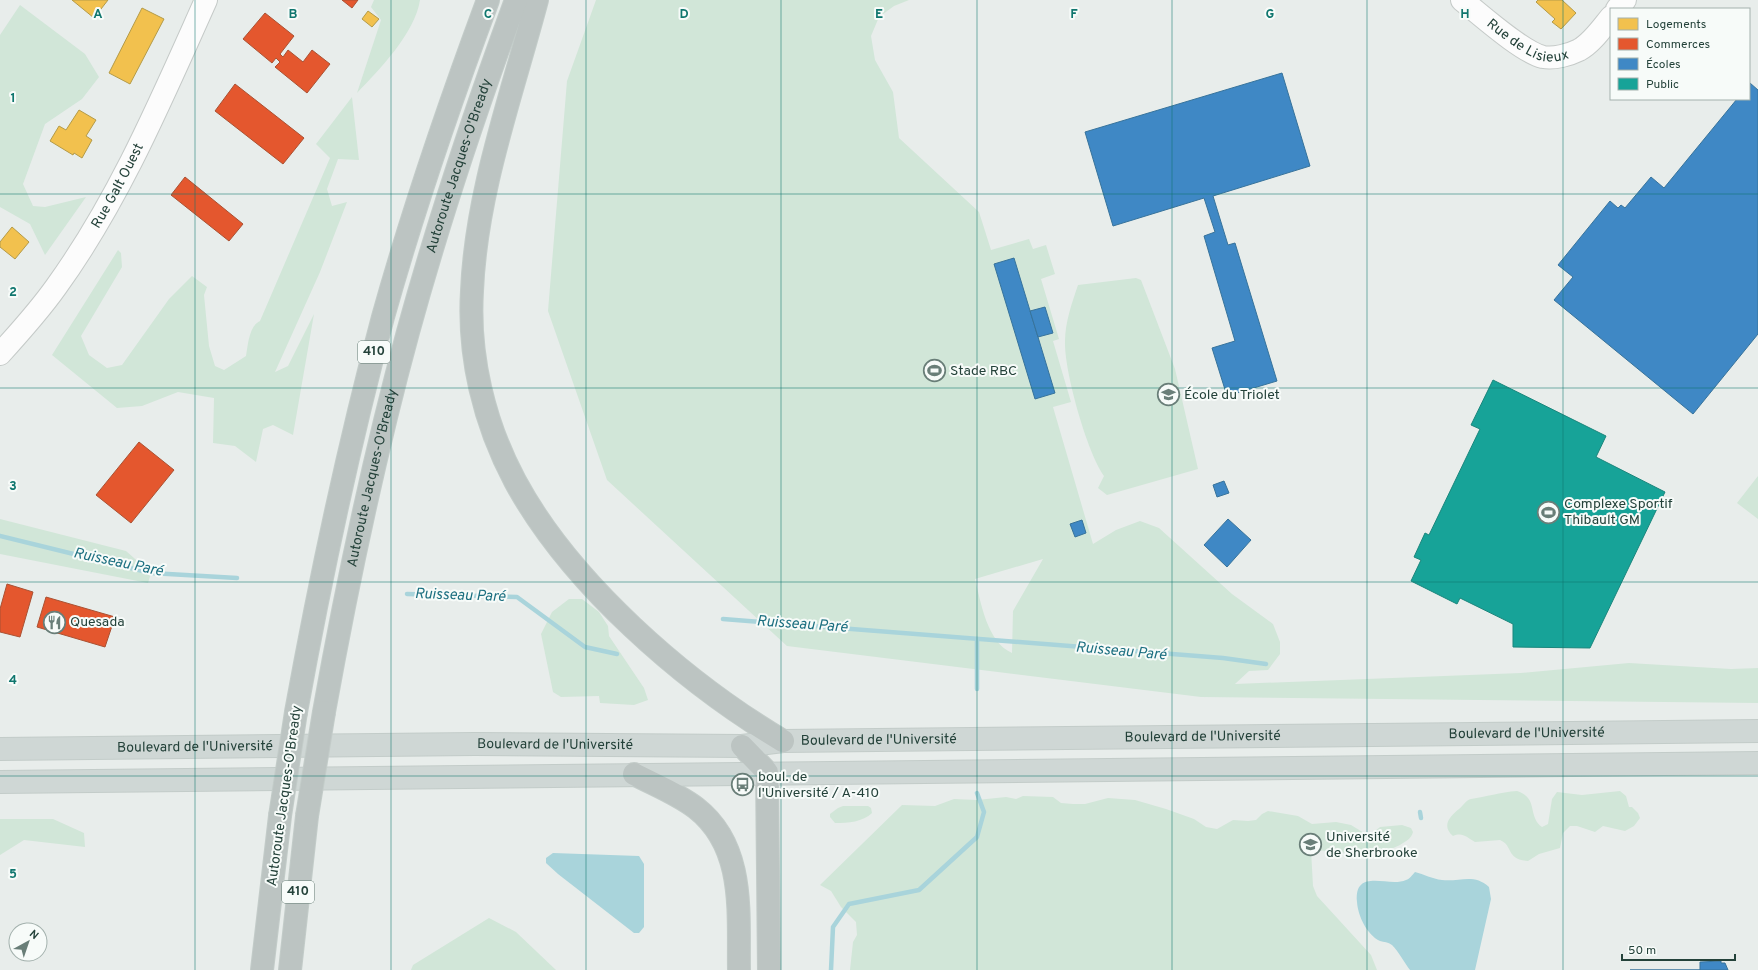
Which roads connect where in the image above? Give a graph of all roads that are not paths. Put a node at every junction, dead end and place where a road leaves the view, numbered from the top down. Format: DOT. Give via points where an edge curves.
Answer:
graph roads {
  1 [pos="488,0"];
  2 [pos="516,0"];
  3 [pos="537,0"];
  4 [pos="1462,0"];
  5 [pos="1624,0"];
  6 [pos="198,3"];
  7 [pos="1618,8"];
  8 [pos="1610,18"];
  9 [pos="0,354"];
  10 [pos="1758,731"];
  11 [pos="783,741"];
  12 [pos="742,746"];
  13 [pos="0,749"];
  14 [pos="1758,763"];
  15 [pos="767,772"];
  16 [pos="634,774"];
  17 [pos="0,782"];
  18 [pos="290,969"];
  19 [pos="262,970"];
  20 [pos="739,970"];
  21 [pos="769,970"];
  1 -- 19 [label="highway, Autoroute Jacques-O'Bready / 410, bridge" via="429,164 383,318 329,540 296,712 280,816"];
  2 -- 18 [label="highway, Autoroute Jacques-O'Bready / 410, bridge" via="464,148 408,331 372,474 324,712 307,816"];
  3 -- 11 [label="highway" via="495,153 474,259 472,337 487,412 502,454 523,495 553,538 587,579 640,634 688,675 744,717"];
  4 -- 8 [label="street, Rue de Lisieux" via="1520,45 1544,57 1557,57 1580,50"];
  5 -- 7 [label="street"];
  6 -- 9 [label="street, Rue Galt Ouest" via="164,94 103,212 57,285 30,321"];
  10 -- 11 [label="main road, Boulevard de l'Université"];
  11 -- 12 [label="main road, Boulevard de l'Université"];
  12 -- 13 [label="main road, Boulevard de l'Université" via="475,744"];
  12 -- 15 [label="highway"];
  14 -- 15 [label="main road, Boulevard de l'Université"];
  15 -- 16 [label="main road, Boulevard de l'Université"];
  15 -- 21 [label="highway"];
  16 -- 17 [label="main road, Boulevard de l'Université"];
  16 -- 20 [label="highway" via="696,808 710,821 722,838 737,882"];
}
